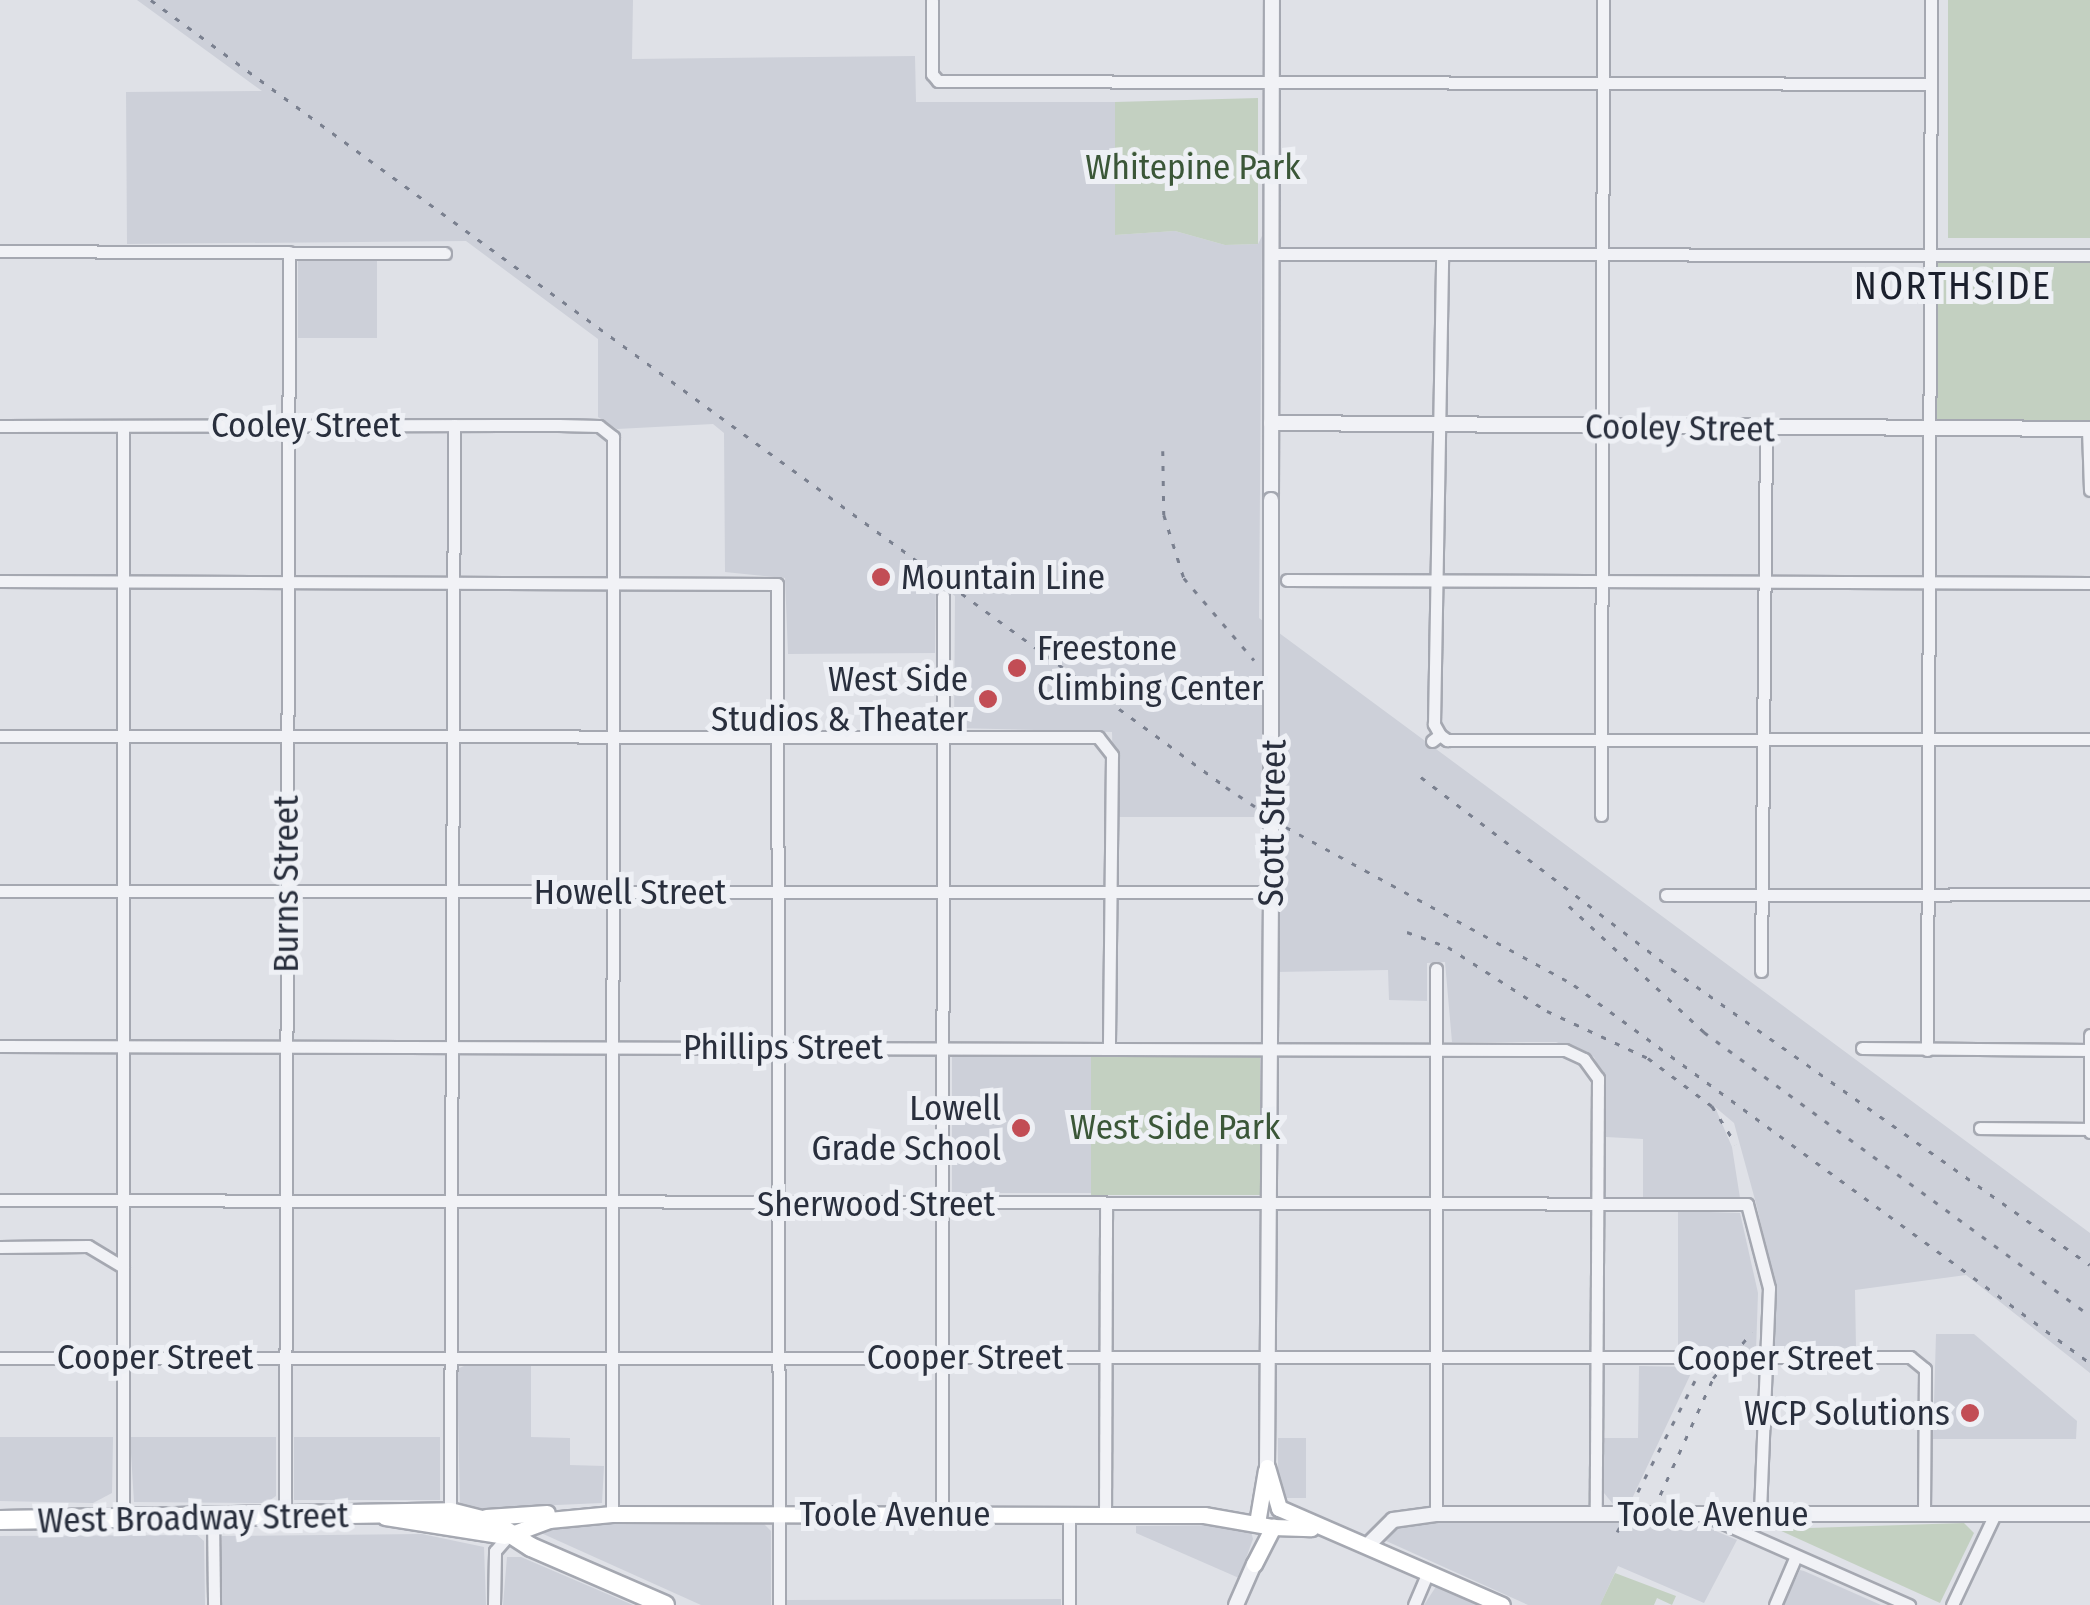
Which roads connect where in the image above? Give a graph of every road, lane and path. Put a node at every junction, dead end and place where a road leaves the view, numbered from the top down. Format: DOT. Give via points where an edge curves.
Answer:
graph roads {
  1 [pos="932,0"];
  2 [pos="1272,0"];
  3 [pos="1603,0"];
  4 [pos="1930,0"];
  5 [pos="1272,80"];
  6 [pos="1603,82"];
  7 [pos="1929,84"];
  8 [pos="0,251"];
  9 [pos="289,252"];
  10 [pos="445,253"];
  11 [pos="1272,254"];
  12 [pos="1442,254"];
  13 [pos="1602,254"];
  14 [pos="1929,254"];
  15 [pos="2090,255"];
  16 [pos="1439,423"];
  17 [pos="1271,424"];
  18 [pos="289,425"];
  19 [pos="454,425"];
  20 [pos="0,426"];
  21 [pos="123,426"];
  22 [pos="1599,428"];
  23 [pos="1766,429"];
  24 [pos="1929,429"];
  25 [pos="2089,430"];
  26 [pos="2090,490"];
  27 [pos="1287,580"];
  28 [pos="0,581"];
  29 [pos="287,582"];
  30 [pos="452,582"];
  31 [pos="616,582"];
  32 [pos="124,583"];
  33 [pos="1435,583"];
  34 [pos="2090,583"];
  35 [pos="1602,584"];
  36 [pos="1764,584"];
  37 [pos="1928,584"];
  38 [pos="943,596"];
  39 [pos="122,734"];
  40 [pos="286,735"];
  41 [pos="0,736"];
  42 [pos="451,736"];
  43 [pos="943,736"];
  44 [pos="616,737"];
  45 [pos="780,737"];
  46 [pos="1600,737"];
  47 [pos="1763,738"];
  48 [pos="2090,738"];
  49 [pos="1929,739"];
  50 [pos="1601,815"];
  51 [pos="0,891"];
  52 [pos="615,891"];
  53 [pos="122,892"];
  54 [pos="286,892"];
  55 [pos="451,892"];
  56 [pos="780,892"];
  57 [pos="942,893"];
  58 [pos="1110,893"];
  59 [pos="1930,893"];
  60 [pos="2090,894"];
  61 [pos="1265,895"];
  62 [pos="1666,895"];
  63 [pos="1763,895"];
  64 [pos="1436,969"];
  65 [pos="1762,972"];
  66 [pos="2090,1035"];
  67 [pos="0,1046"];
  68 [pos="124,1046"];
  69 [pos="284,1046"];
  70 [pos="941,1046"];
  71 [pos="1109,1046"];
  72 [pos="450,1048"];
  73 [pos="779,1048"];
  74 [pos="1270,1048"];
  75 [pos="1862,1048"];
  76 [pos="614,1049"];
  77 [pos="1436,1049"];
  78 [pos="1928,1050"];
  79 [pos="2090,1050"];
  80 [pos="1980,1128"];
  81 [pos="2090,1129"];
  82 [pos="2090,1136"];
  83 [pos="0,1200"];
  84 [pos="124,1201"];
  85 [pos="286,1203"];
  86 [pos="449,1204"];
  87 [pos="614,1204"];
  88 [pos="778,1204"];
  89 [pos="940,1204"];
  90 [pos="1106,1204"];
  91 [pos="1269,1204"];
  92 [pos="1434,1204"];
  93 [pos="1599,1204"];
  94 [pos="0,1246"];
  95 [pos="123,1267"];
  96 [pos="449,1356"];
  97 [pos="777,1356"];
  98 [pos="943,1356"];
  99 [pos="122,1357"];
  100 [pos="285,1357"];
  101 [pos="613,1357"];
  102 [pos="1437,1357"];
  103 [pos="0,1358"];
  104 [pos="1105,1358"];
  105 [pos="1268,1358"];
  106 [pos="1596,1358"];
  107 [pos="1763,1361"];
  108 [pos="1267,1467"];
  109 [pos="456,1513"];
  110 [pos="586,1514"];
  111 [pos="612,1514"];
  112 [pos="778,1514"];
  113 [pos="1105,1514"];
  114 [pos="1436,1514"];
  115 [pos="1596,1514"];
  116 [pos="1924,1514"];
  117 [pos="1995,1514"];
  118 [pos="2090,1514"];
  119 [pos="942,1515"];
  120 [pos="1069,1515"];
  121 [pos="1704,1515"];
  122 [pos="1760,1515"];
  123 [pos="285,1516"];
  124 [pos="386,1516"];
  125 [pos="1267,1516"];
  126 [pos="213,1517"];
  127 [pos="123,1519"];
  128 [pos="5,1522"];
  129 [pos="510,1535"];
  130 [pos="1369,1544"];
  131 [pos="1796,1556"];
  132 [pos="1254,1564"];
  133 [pos="1428,1572"];
  134 [pos="214,1605"];
  135 [pos="494,1605"];
  136 [pos="665,1605"];
  137 [pos="779,1605"];
  138 [pos="1069,1605"];
  139 [pos="1236,1605"];
  140 [pos="1414,1605"];
  141 [pos="1502,1605"];
  142 [pos="1775,1605"];
  143 [pos="1909,1605"];
  144 [pos="1952,1605"];
  1 -- 5 [label="street" via="932,74 938,81"];
  2 -- 5 [label="street, Scott Street"];
  3 -- 6 [label="street"];
  4 -- 7 [label="street"];
  5 -- 6 [label="street"];
  5 -- 11 [label="street, Scott Street"];
  6 -- 7 [label="street"];
  6 -- 13 [label="street"];
  7 -- 14 [label="street"];
  8 -- 9 [label="street"];
  9 -- 10 [label="street"];
  9 -- 18 [label="street, Burns Street"];
  11 -- 12 [label="street"];
  11 -- 17 [label="street, Scott Street"];
  12 -- 13 [label="street"];
  12 -- 16 [label="street"];
  13 -- 14 [label="street"];
  13 -- 22 [label="street"];
  14 -- 15 [label="street"];
  14 -- 24 [label="street"];
  16 -- 17 [label="street, Cooley Street"];
  16 -- 22 [label="street, Cooley Street"];
  16 -- 33 [label="street"];
  17 -- 61 [label="street, Scott Street, bridge"];
  18 -- 19 [label="street, Cooley Street"];
  18 -- 21 [label="street, Cooley Street"];
  18 -- 29 [label="street, Burns Street"];
  19 -- 30 [label="street"];
  19 -- 31 [label="street, Cooley Street" via="598,426 610,432 616,446"];
  20 -- 21 [label="street, Cooley Street"];
  21 -- 32 [label="street"];
  22 -- 23 [label="street, Cooley Street"];
  22 -- 35 [label="street"];
  23 -- 24 [label="street, Cooley Street"];
  23 -- 36 [label="street"];
  24 -- 25 [label="street, Cooley Street"];
  24 -- 37 [label="street"];
  25 -- 26 [label="street"];
  27 -- 33 [label="street"];
  28 -- 32 [label="street"];
  29 -- 30 [label="street"];
  29 -- 32 [label="street"];
  29 -- 40 [label="street, Burns Street"];
  30 -- 31 [label="street"];
  30 -- 42 [label="street"];
  31 -- 44 [label="street"];
  31 -- 45 [label="street" via="777,584"];
  32 -- 39 [label="street"];
  33 -- 35 [label="street"];
  33 -- 46 [label="street" via="1436,738"];
  34 -- 37 [label="street"];
  35 -- 36 [label="street"];
  35 -- 46 [label="street"];
  36 -- 37 [label="street"];
  36 -- 47 [label="street"];
  37 -- 49 [label="street"];
  38 -- 43 [label="street"];
  39 -- 40 [label="street"];
  39 -- 41 [label="street"];
  39 -- 53 [label="street"];
  40 -- 42 [label="street"];
  40 -- 54 [label="street, Burns Street"];
  42 -- 44 [label="street"];
  42 -- 55 [label="street"];
  43 -- 45 [label="street"];
  43 -- 57 [label="street"];
  43 -- 58 [label="street" via="1106,742 1112,755"];
  44 -- 45 [label="street"];
  44 -- 52 [label="street"];
  45 -- 56 [label="street"];
  46 -- 47 [label="street"];
  46 -- 50 [label="street"];
  47 -- 49 [label="street"];
  47 -- 63 [label="street"];
  48 -- 49 [label="street"];
  49 -- 59 [label="street"];
  51 -- 53 [label="street, Howell Street"];
  52 -- 55 [label="street, Howell Street"];
  52 -- 56 [label="street, Howell Street"];
  52 -- 76 [label="street"];
  53 -- 54 [label="street, Howell Street"];
  53 -- 68 [label="street"];
  54 -- 55 [label="street, Howell Street"];
  54 -- 69 [label="street, Burns Street"];
  55 -- 72 [label="street"];
  56 -- 57 [label="street, Howell Street"];
  56 -- 73 [label="street"];
  57 -- 58 [label="street, Howell Street"];
  57 -- 70 [label="street"];
  58 -- 61 [label="street, Howell Street"];
  58 -- 71 [label="street"];
  59 -- 60 [label="street"];
  59 -- 63 [label="street"];
  59 -- 78 [label="street"];
  61 -- 74 [label="street, Scott Street"];
  62 -- 63 [label="street"];
  63 -- 65 [label="street"];
  64 -- 77 [label="street"];
  66 -- 79 [label="street"];
  67 -- 68 [label="street, Phillips Street"];
  68 -- 69 [label="street, Phillips Street"];
  68 -- 84 [label="street"];
  69 -- 72 [label="street, Phillips Street"];
  69 -- 85 [label="street, Burns Street"];
  70 -- 71 [label="street, Phillips Street"];
  70 -- 73 [label="street, Phillips Street"];
  70 -- 89 [label="street"];
  71 -- 74 [label="street, Phillips Street"];
  72 -- 76 [label="street, Phillips Street"];
  72 -- 86 [label="street"];
  73 -- 76 [label="street, Phillips Street"];
  73 -- 88 [label="street"];
  74 -- 77 [label="street, Phillips Street"];
  74 -- 91 [label="street, Scott Street"];
  75 -- 78 [label="street"];
  76 -- 87 [label="street"];
  77 -- 92 [label="street"];
  77 -- 93 [label="street, Phillips Street" via="1565,1050 1584,1059 1598,1078"];
  78 -- 79 [label="street"];
  79 -- 81 [label="street"];
  80 -- 81 [label="street"];
  81 -- 82 [label="street"];
  83 -- 84 [label="street, Sherwood Street"];
  84 -- 85 [label="street, Sherwood Street"];
  84 -- 95 [label="street"];
  85 -- 86 [label="street, Sherwood Street"];
  85 -- 100 [label="street, Burns Street"];
  86 -- 87 [label="street, Sherwood Street"];
  86 -- 96 [label="street"];
  87 -- 88 [label="street, Sherwood Street"];
  87 -- 101 [label="street"];
  88 -- 89 [label="street, Sherwood Street"];
  88 -- 97 [label="street"];
  89 -- 90 [label="street, Sherwood Street"];
  89 -- 98 [label="street"];
  90 -- 91 [label="street, Sherwood Street"];
  90 -- 104 [label="street"];
  91 -- 92 [label="street, Sherwood Street"];
  91 -- 105 [label="street, Scott Street"];
  92 -- 93 [label="street, Sherwood Street"];
  92 -- 102 [label="street"];
  93 -- 106 [label="street"];
  93 -- 107 [label="street, Sherwood Street" via="1751,1208 1769,1288"];
  94 -- 95 [label="street" via="88,1246"];
  95 -- 99 [label="street"];
  96 -- 100 [label="street, Cooper Street"];
  96 -- 101 [label="street, Cooper Street"];
  96 -- 109 [label="street"];
  97 -- 98 [label="street, Cooper Street"];
  97 -- 101 [label="street, Cooper Street"];
  97 -- 112 [label="street"];
  98 -- 104 [label="street, Cooper Street"];
  98 -- 119 [label="street"];
  99 -- 100 [label="street, Cooper Street"];
  99 -- 103 [label="street, Cooper Street"];
  99 -- 127 [label="street"];
  100 -- 123 [label="street, Burns Street"];
  101 -- 111 [label="street"];
  102 -- 105 [label="street, Cooper Street"];
  102 -- 106 [label="street, Cooper Street"];
  102 -- 114 [label="street"];
  104 -- 105 [label="street, Cooper Street"];
  104 -- 113 [label="street"];
  105 -- 108 [label="street, Scott Street"];
  106 -- 107 [label="street, Cooper Street"];
  106 -- 115 [label="street"];
  107 -- 116 [label="street, Cooper Street" via="1910,1357 1925,1369"];
  107 -- 122 [label="street"];
  108 -- 125 [label="main road"];
  109 -- 110 [label="main road, Toole Avenue"];
  109 -- 124 [label="main road, West Broadway Street" via="398,1509"];
  109 -- 129 [label="main road, West Broadway Street"];
  110 -- 111 [label="main road, Toole Avenue"];
  110 -- 129 [label="main road, Toole Avenue"];
  111 -- 112 [label="main road, Toole Avenue"];
  112 -- 119 [label="main road, Toole Avenue"];
  112 -- 137 [label="street"];
  113 -- 120 [label="main road, Toole Avenue"];
  113 -- 125 [label="main road, Toole Avenue"];
  114 -- 115 [label="street, Toole Avenue"];
  114 -- 130 [label="street, Toole Avenue" via="1393,1520"];
  115 -- 121 [label="street, Toole Avenue"];
  116 -- 117 [label="street, Toole Avenue"];
  116 -- 122 [label="street, Toole Avenue"];
  117 -- 118 [label="street, Toole Avenue"];
  117 -- 144 [label="street"];
  119 -- 120 [label="main road, Toole Avenue"];
  120 -- 138 [label="street"];
  121 -- 122 [label="street, Toole Avenue"];
  121 -- 131 [label="street"];
  123 -- 124 [label="main road, West Broadway Street"];
  123 -- 126 [label="main road, West Broadway Street"];
  124 -- 129 [label="main road, West Broadway Street"];
  125 -- 130 [label="main road"];
  125 -- 132 [label="main road"];
  126 -- 127 [label="main road, West Broadway Street"];
  126 -- 134 [label="street"];
  127 -- 128 [label="main road, West Broadway Street"];
  129 -- 135 [label="street" via="495,1551"];
  129 -- 136 [label="main road, West Broadway Street"];
  130 -- 133 [label="main road"];
  131 -- 142 [label="street"];
  131 -- 143 [label="street"];
  132 -- 139 [label="street"];
  133 -- 140 [label="street"];
  133 -- 141 [label="main road"];
}
